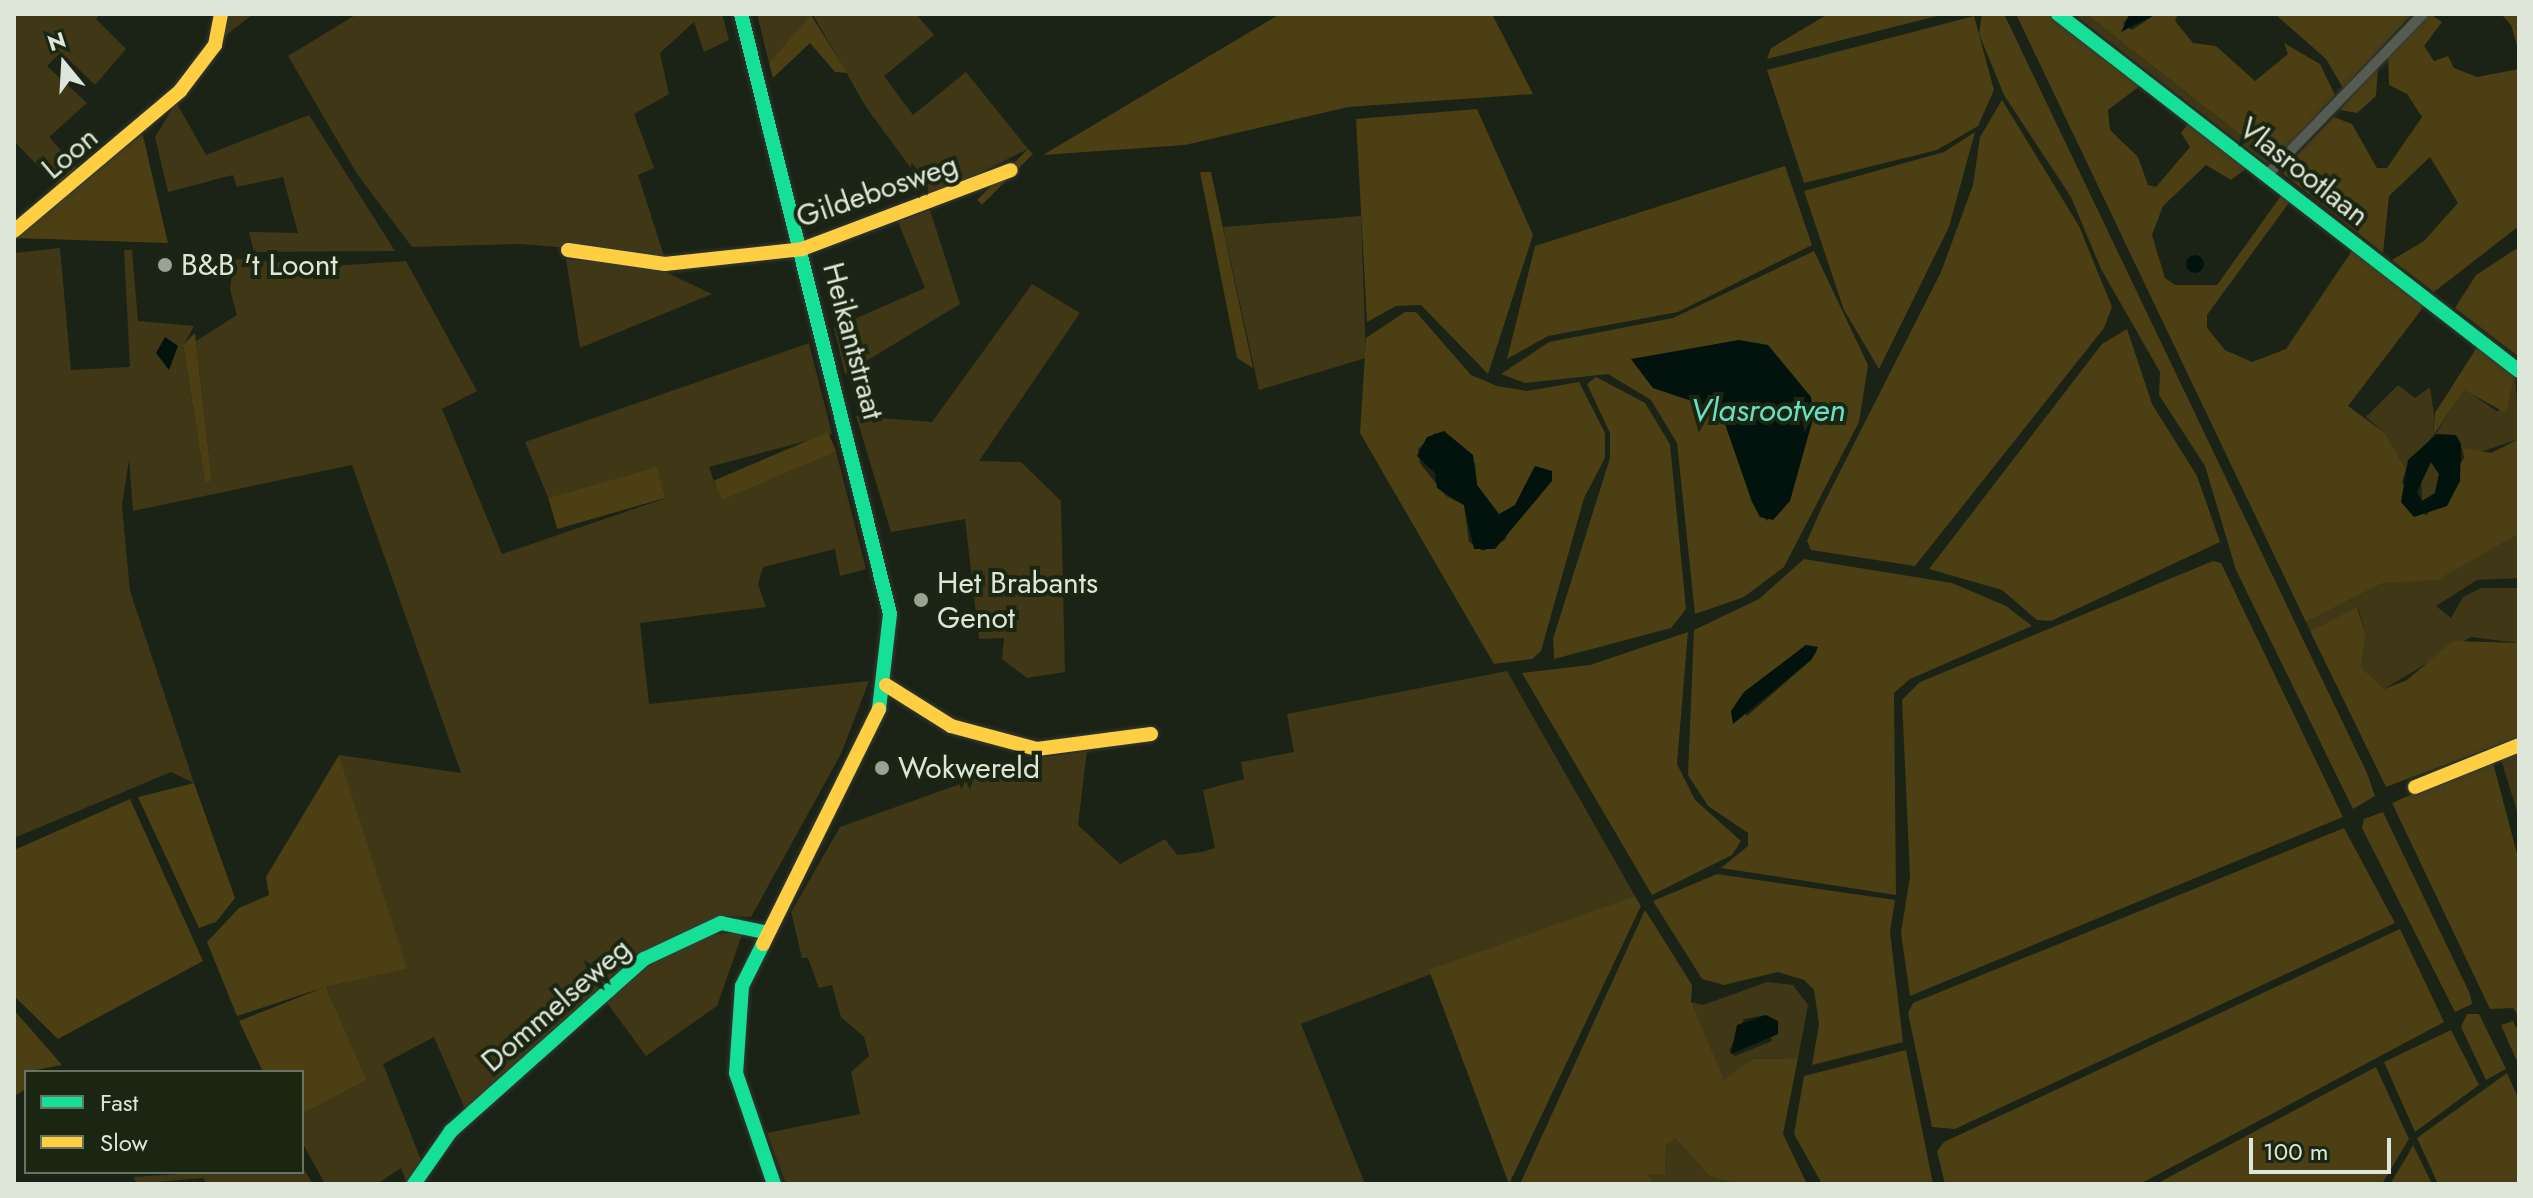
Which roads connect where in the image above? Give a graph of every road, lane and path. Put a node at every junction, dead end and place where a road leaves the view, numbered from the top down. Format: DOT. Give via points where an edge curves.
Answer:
graph roads {
  1 [pos="221,14"];
  2 [pos="741,14"];
  3 [pos="2058,14"];
  4 [pos="2423,14"];
  5 [pos="1011,170"];
  6 [pos="2266,176"];
  7 [pos="14,231"];
  8 [pos="802,249"];
  9 [pos="568,250"];
  10 [pos="2519,371"];
  11 [pos="886,685"];
  12 [pos="1151,734"];
  13 [pos="2519,745"];
  14 [pos="2415,787"];
  15 [pos="764,932"];
  16 [pos="414,1184"];
  17 [pos="774,1184"];
  1 -- 7 [label="street, Loon" via="215,45 156,111"];
  2 -- 8 [label="street, Heikantstraat"];
  3 -- 6 [label="street, Vlasrootlaan"];
  4 -- 6 [label="street"];
  5 -- 8 [label="street, Gildebosweg"];
  6 -- 10 [label="street, Vlasrootlaan"];
  8 -- 9 [label="street, Gildebosweg" via="665,264"];
  8 -- 11 [label="street, Heikantstraat" via="817,326 887,586"];
  11 -- 12 [label="street" via="951,726 1037,749"];
  11 -- 15 [label="street, Heikantstraat" via="862,754"];
  13 -- 14 [label="street"];
  15 -- 16 [label="street, Dommelseweg" via="721,923 644,959 451,1131"];
  15 -- 17 [label="street, Heikantstraat" via="742,986 736,1073"];
}
